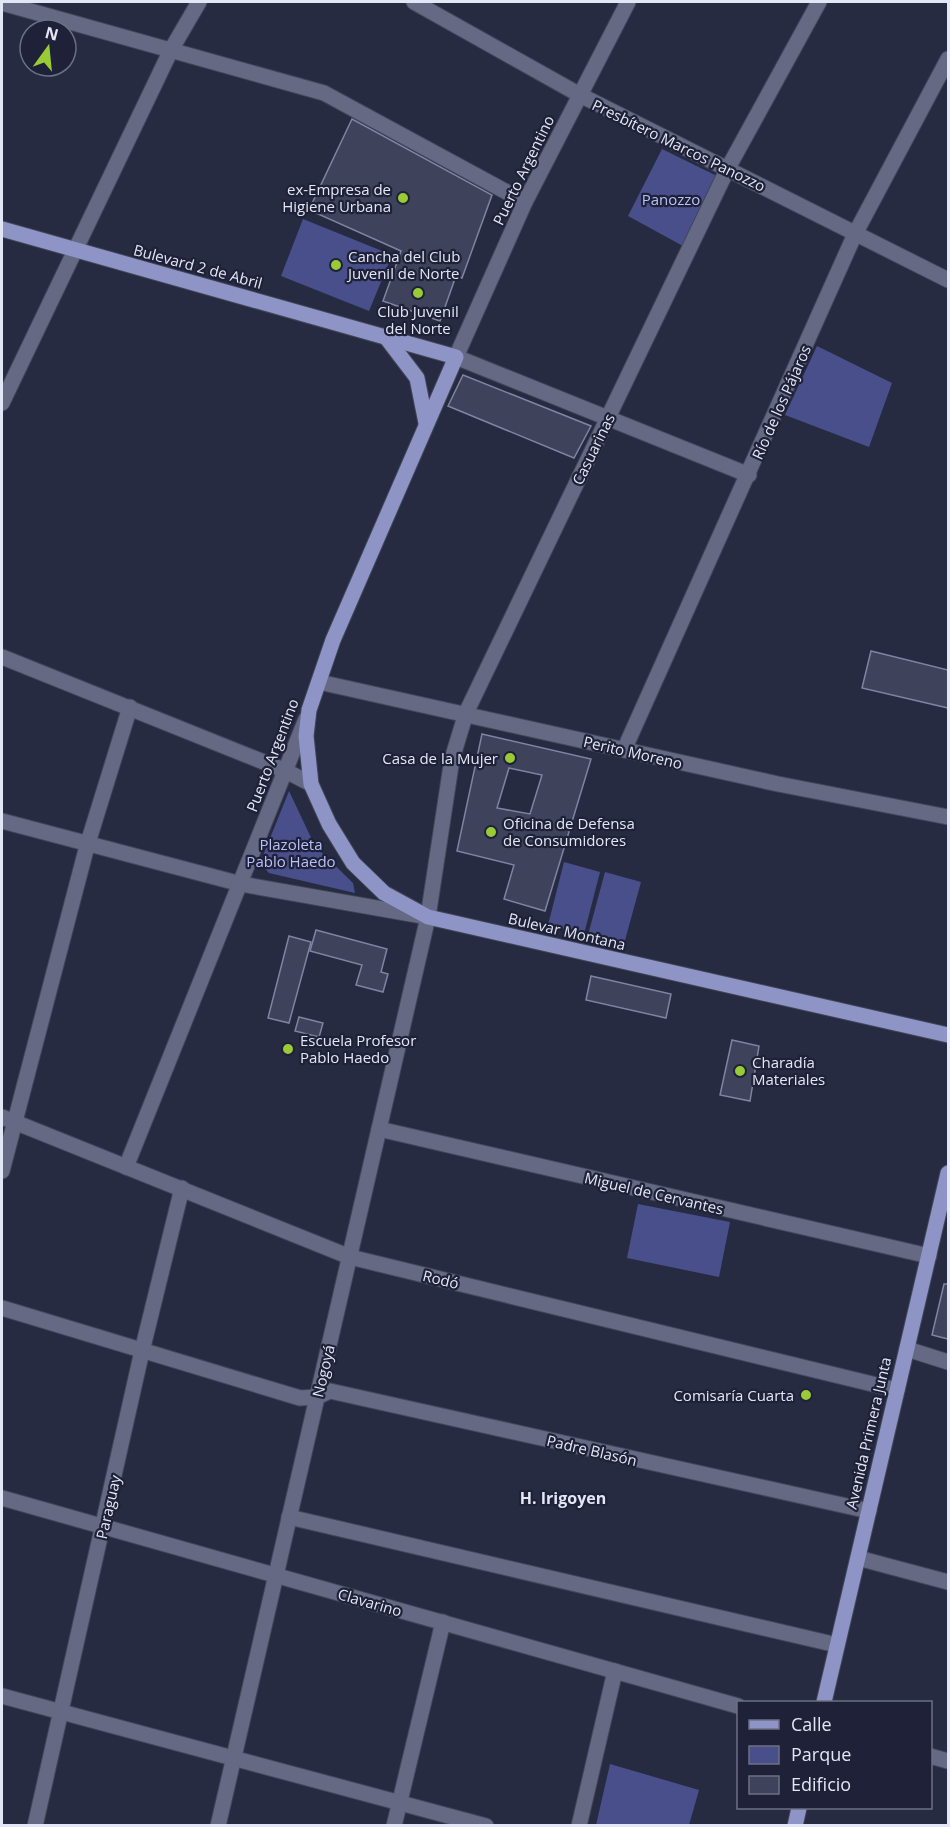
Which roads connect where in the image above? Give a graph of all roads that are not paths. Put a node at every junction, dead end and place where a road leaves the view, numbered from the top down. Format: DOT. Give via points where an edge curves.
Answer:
graph roads {
  1 [pos="199,2"];
  2 [pos="414,2"];
  3 [pos="627,2"];
  4 [pos="819,2"];
  5 [pos="2,3"];
  6 [pos="171,50"];
  7 [pos="948,59"];
  8 [pos="580,95"];
  9 [pos="728,168"];
  10 [pos="525,202"];
  11 [pos="2,229"];
  12 [pos="855,234"];
  13 [pos="75,251"];
  14 [pos="948,280"];
  15 [pos="385,336"];
  16 [pos="420,346"];
  17 [pos="456,357"];
  18 [pos="413,372"];
  19 [pos="444,380"];
  20 [pos="2,403"];
  21 [pos="608,418"];
  22 [pos="426,424"];
  23 [pos="749,476"];
  24 [pos="2,657"];
  25 [pos="319,681"];
  26 [pos="130,707"];
  27 [pos="309,710"];
  28 [pos="466,713"];
  29 [pos="624,750"];
  30 [pos="286,771"];
  31 [pos="311,784"];
  32 [pos="948,817"];
  33 [pos="2,821"];
  34 [pos="87,846"];
  35 [pos="241,884"];
  36 [pos="428,917"];
  37 [pos="948,1035"];
  38 [pos="8,1119"];
  39 [pos="379,1130"];
  40 [pos="126,1167"];
  41 [pos="2,1171"];
  42 [pos="948,1173"];
  43 [pos="182,1188"];
  44 [pos="943,1223"];
  45 [pos="929,1256"];
  46 [pos="350,1257"];
  47 [pos="2,1308"];
  48 [pos="907,1349"];
  49 [pos="142,1351"];
  50 [pos="948,1362"];
  51 [pos="897,1390"];
  52 [pos="317,1397"];
  53 [pos="2,1498"];
  54 [pos="868,1511"];
  55 [pos="290,1517"];
  56 [pos="103,1527"];
  57 [pos="858,1558"];
  58 [pos="276,1575"];
  59 [pos="948,1582"];
  60 [pos="442,1623"];
  61 [pos="837,1645"];
  62 [pos="615,1671"];
  63 [pos="2,1696"];
  64 [pos="824,1701"];
  65 [pos="737,1706"];
  66 [pos="61,1712"];
  67 [pos="932,1757"];
  68 [pos="234,1758"];
  69 [pos="948,1761"];
  70 [pos="400,1803"];
  71 [pos="799,1809"];
  72 [pos="35,1826"];
  73 [pos="218,1826"];
  74 [pos="394,1826"];
  75 [pos="486,1826"];
  76 [pos="579,1826"];
  77 [pos="795,1826"];
  1 -- 6 [label="street"];
  2 -- 8 [label="street, Presbítero Marcos Panozzo"];
  3 -- 8 [label="street, Puerto Argentino"];
  4 -- 9 [label="street, Casuarinas"];
  5 -- 6 [label="street"];
  6 -- 10 [label="street" via="324,93"];
  6 -- 13 [label="street"];
  7 -- 12 [label="street, Río de los Pájaros"];
  8 -- 9 [label="street, Presbítero Marcos Panozzo"];
  8 -- 10 [label="street, Puerto Argentino"];
  9 -- 12 [label="street, Presbítero Marcos Panozzo"];
  9 -- 21 [label="street, Casuarinas"];
  10 -- 17 [label="street, Puerto Argentino"];
  11 -- 13 [label="main road, Bulevard 2 de Abril"];
  12 -- 14 [label="street, Presbítero Marcos Panozzo"];
  12 -- 23 [label="street, Río de los Pájaros"];
  13 -- 15 [label="main road, Bulevard 2 de Abril"];
  13 -- 20 [label="street"];
  15 -- 16 [label="main road, Bulevard 2 de Abril"];
  15 -- 18 [label="main road"];
  16 -- 17 [label="main road, Bulevard 2 de Abril"];
  16 -- 18 [label="main road" via="411,358"];
  17 -- 19 [label="main road, Puerto Argentino"];
  17 -- 21 [label="street"];
  18 -- 19 [label="main road" via="428,383"];
  18 -- 22 [label="main road"];
  19 -- 22 [label="main road, Puerto Argentino"];
  21 -- 23 [label="street"];
  21 -- 28 [label="street, Casuarinas"];
  22 -- 25 [label="main road, Puerto Argentino"];
  23 -- 29 [label="street, Río de los Pájaros"];
  24 -- 26 [label="street"];
  25 -- 27 [label="main road, Puerto Argentino"];
  25 -- 28 [label="street, Perito Moreno"];
  26 -- 30 [label="street"];
  26 -- 34 [label="street"];
  27 -- 30 [label="street, Puerto Argentino"];
  27 -- 31 [label="main road, Bulevar Montana" via="306,736"];
  28 -- 29 [label="street, Perito Moreno"];
  28 -- 36 [label="street, Casuarinas" via="452,759"];
  29 -- 32 [label="street, Perito Moreno"];
  30 -- 31 [label="street"];
  30 -- 35 [label="street, Puerto Argentino"];
  31 -- 36 [label="main road, Bulevar Montana" via="328,824 365,877 384,893"];
  33 -- 34 [label="street"];
  34 -- 35 [label="street"];
  34 -- 38 [label="street"];
  35 -- 36 [label="street"];
  35 -- 40 [label="street, Puerto Argentino"];
  36 -- 37 [label="main road, Bulevar Montana"];
  36 -- 39 [label="street, Nogoyá"];
  38 -- 40 [label="street, Rodó"];
  38 -- 41 [label="street"];
  39 -- 45 [label="street, Miguel de Cervantes"];
  39 -- 46 [label="street, Nogoyá"];
  40 -- 43 [label="street, Rodó"];
  42 -- 44 [label="main road, Avenida Primera Junta"];
  43 -- 46 [label="street, Rodó"];
  43 -- 49 [label="street, Paraguay"];
  44 -- 45 [label="main road, Avenida Primera Junta"];
  45 -- 48 [label="main road, Avenida Primera Junta"];
  46 -- 51 [label="street, Rodó"];
  46 -- 52 [label="street, Nogoyá"];
  47 -- 49 [label="street, Padre Blasón"];
  48 -- 50 [label="street"];
  48 -- 51 [label="main road, Avenida Primera Junta"];
  49 -- 52 [label="street, Padre Blasón" via="300,1398"];
  49 -- 56 [label="street, Paraguay"];
  51 -- 54 [label="main road, Avenida Primera Junta"];
  52 -- 54 [label="street, Padre Blasón" via="330,1391"];
  52 -- 55 [label="street, Nogoyá"];
  53 -- 56 [label="street, Clavarino"];
  54 -- 57 [label="main road, Avenida Primera Junta"];
  55 -- 58 [label="street, Nogoyá"];
  55 -- 61 [label="street"];
  56 -- 58 [label="street, Clavarino"];
  56 -- 66 [label="street, Paraguay"];
  57 -- 59 [label="street"];
  57 -- 61 [label="main road, Avenida Primera Junta"];
  58 -- 60 [label="street, Clavarino"];
  58 -- 68 [label="street, Nogoyá"];
  60 -- 62 [label="street, Clavarino"];
  60 -- 70 [label="street"];
  61 -- 64 [label="main road, Avenida Primera Junta"];
  62 -- 65 [label="street, Clavarino"];
  62 -- 76 [label="street"];
  63 -- 66 [label="street"];
  66 -- 68 [label="street"];
  66 -- 72 [label="street, Paraguay"];
  67 -- 69 [label="street"];
  68 -- 70 [label="street"];
  68 -- 73 [label="street, Nogoyá"];
  70 -- 74 [label="street"];
  70 -- 75 [label="street"];
  71 -- 77 [label="main road"];
}
